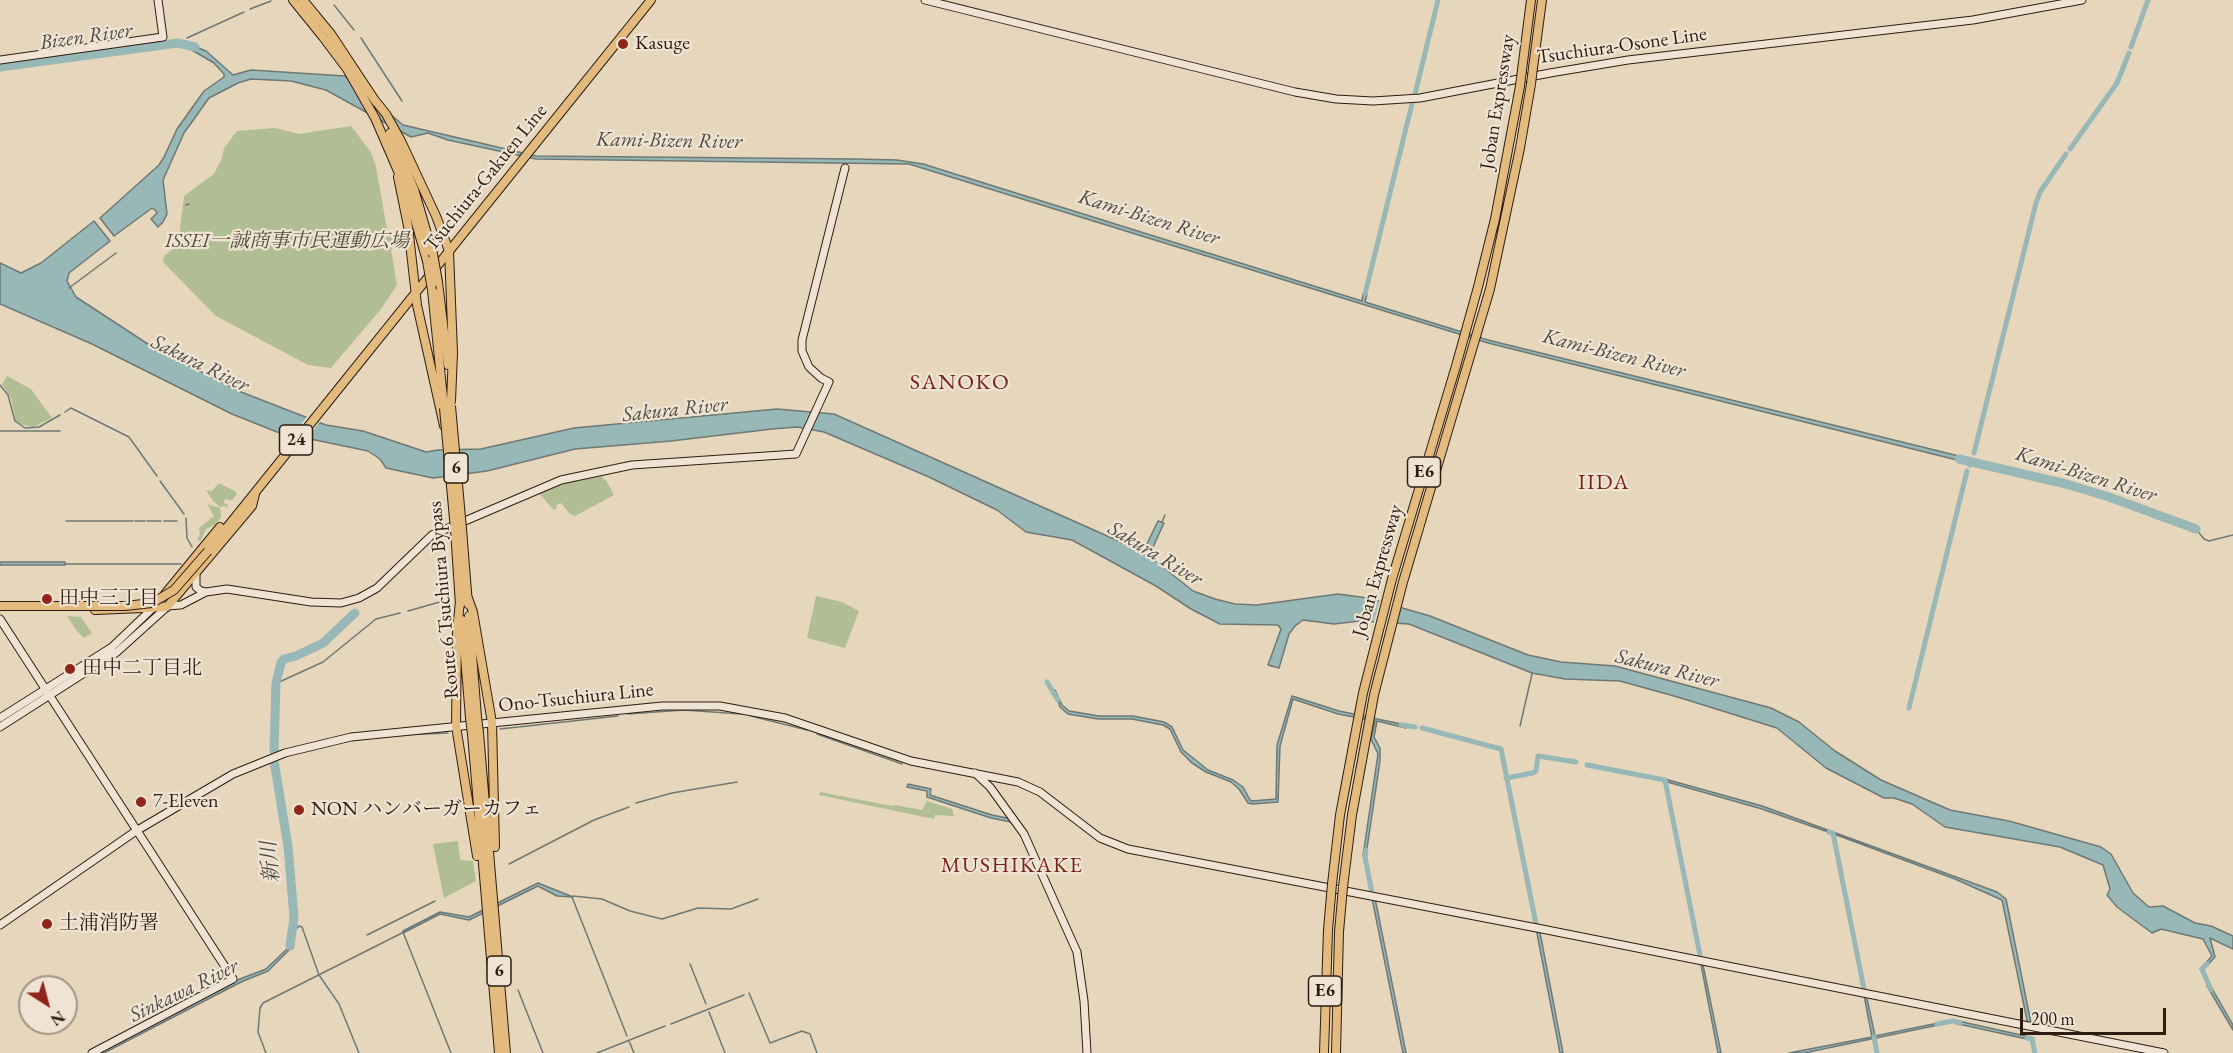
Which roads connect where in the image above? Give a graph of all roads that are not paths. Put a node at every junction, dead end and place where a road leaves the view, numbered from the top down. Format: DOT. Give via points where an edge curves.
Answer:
graph roads {
  1 [pos="158,0"];
  2 [pos="288,0"];
  3 [pos="293,0"];
  4 [pos="304,0"];
  5 [pos="651,0"];
  6 [pos="657,0"];
  7 [pos="925,0"];
  8 [pos="1531,0"];
  9 [pos="2082,0"];
  10 [pos="1542,1"];
  11 [pos="311,16"];
  12 [pos="0,60"];
  13 [pos="398,143"];
  14 [pos="398,168"];
  15 [pos="845,168"];
  16 [pos="449,251"];
  17 [pos="430,257"];
  18 [pos="415,293"];
  19 [pos="446,406"];
  20 [pos="259,487"];
  21 [pos="458,530"];
  22 [pos="196,574"];
  23 [pos="206,592"];
  24 [pos="464,599"];
  25 [pos="0,606"];
  26 [pos="156,606"];
  27 [pos="167,607"];
  28 [pos="0,619"];
  29 [pos="48,692"];
  30 [pos="0,717"];
  31 [pos="492,723"];
  32 [pos="456,726"];
  33 [pos="0,727"];
  34 [pos="975,773"];
  35 [pos="136,831"];
  36 [pos="485,849"];
  37 [pos="489,891"];
  38 [pos="0,925"];
  39 [pos="93,1053"];
  40 [pos="499,1053"];
  41 [pos="506,1053"];
  42 [pos="1087,1053"];
  43 [pos="1324,1053"];
  44 [pos="1336,1053"];
  45 [pos="2164,1053"];
  1 -- 12 [label="street" via="163,37"];
  2 -- 11 [label="highway"];
  3 -- 11 [label="highway, Route 6 Tsuchiura Bypass / 6"];
  4 -- 11 [label="highway, Route 6 Tsuchiura Bypass / 6"];
  5 -- 6 [label="street"];
  5 -- 16 [label="main road, Tsuchiura-Gakuen Line / 24"];
  7 -- 9 [label="street, Tsuchiura-Osone Line" via="1302,94 1373,101 1420,98 1639,59 1973,20"];
  8 -- 43 [label="highway, Joban Expressway / E6, bridge" via="1520,86 1495,219 1392,579 1353,742 1332,884"];
  10 -- 44 [label="highway, Joban Expressway / E6, bridge" via="1520,147 1490,289 1403,582 1364,744 1343,887"];
  11 -- 13 [label="highway, Route 6 Tsuchiura Bypass / 6" via="358,73 386,114"];
  11 -- 14 [label="highway, Route 6 Tsuchiura Bypass / 6" via="347,69"];
  13 -- 16 [label="highway" via="436,216"];
  13 -- 17 [label="highway, Route 6 Tsuchiura Bypass / 6"];
  14 -- 17 [label="highway, Route 6 Tsuchiura Bypass / 6"];
  14 -- 18 [label="highway"];
  15 -- 23 [label="street" via="802,340 809,367 827,386 796,454 632,465 561,480 437,532 369,594 341,603 227,589"];
  16 -- 18 [label="main road, Tsuchiura-Gakuen Line / 24"];
  16 -- 19 [label="highway" via="453,353"];
  17 -- 19 [label="highway, Route 6 Tsuchiura Bypass / 6, bridge"];
  17 -- 19 [label="highway, Route 6 Tsuchiura Bypass / 6, bridge" via="438,282"];
  18 -- 19 [label="highway"];
  18 -- 20 [label="main road, Tsuchiura-Gakuen Line / 24"];
  19 -- 21 [label="highway, Route 6 Tsuchiura Bypass / 6, bridge"];
  19 -- 21 [label="highway, Route 6 Tsuchiura Bypass / 6, bridge"];
  20 -- 22 [label="main road, Tsuchiura-Gakuen Line / 24" via="252,506"];
  20 -- 25 [label="main road, 24, bridge" via="174,590 152,603"];
  20 -- 26 [label="main road, Tsuchiura-Gakuen Line / 24" via="247,495"];
  21 -- 24 [label="highway, Route 6 Tsuchiura Bypass / 6"];
  22 -- 23 [label="street" via="196,586"];
  22 -- 27 [label="main road, Tsuchiura-Gakuen Line / 24"];
  23 -- 27 [label="street" via="184,604"];
  24 -- 31 [label="highway" via="473,612"];
  24 -- 32 [label="highway" via="457,631"];
  24 -- 36 [label="highway, Route 6 Tsuchiura Bypass / 6, bridge"];
  25 -- 26 [label="main road, 24"];
  26 -- 27 [label="main road, 24"];
  26 -- 29 [label="street" via="112,647"];
  27 -- 29 [label="street" via="117,652"];
  28 -- 29 [label="street"];
  29 -- 30 [label="street"];
  29 -- 33 [label="street"];
  29 -- 35 [label="street"];
  31 -- 32 [label="street, Ono-Tsuchiura Line"];
  31 -- 34 [label="street, Ono-Tsuchiura Line" via="662,706 734,708 785,718 911,761"];
  31 -- 36 [label="highway"];
  32 -- 35 [label="street, Ono-Tsuchiura Line" via="351,737 285,753 233,774"];
  32 -- 36 [label="highway"];
  34 -- 42 [label="street" via="1024,834 1077,952"];
  34 -- 45 [label="street, Ono-Tsuchiura Line" via="1029,785 1093,833 1128,849"];
  35 -- 38 [label="street, Ono-Tsuchiura Line"];
  35 -- 39 [label="street" via="233,979"];
  36 -- 37 [label="highway, 6" via="481,875"];
  36 -- 37 [label="highway, 6" via="495,855"];
  37 -- 40 [label="highway, 6"];
  37 -- 41 [label="highway, 6"];
}
